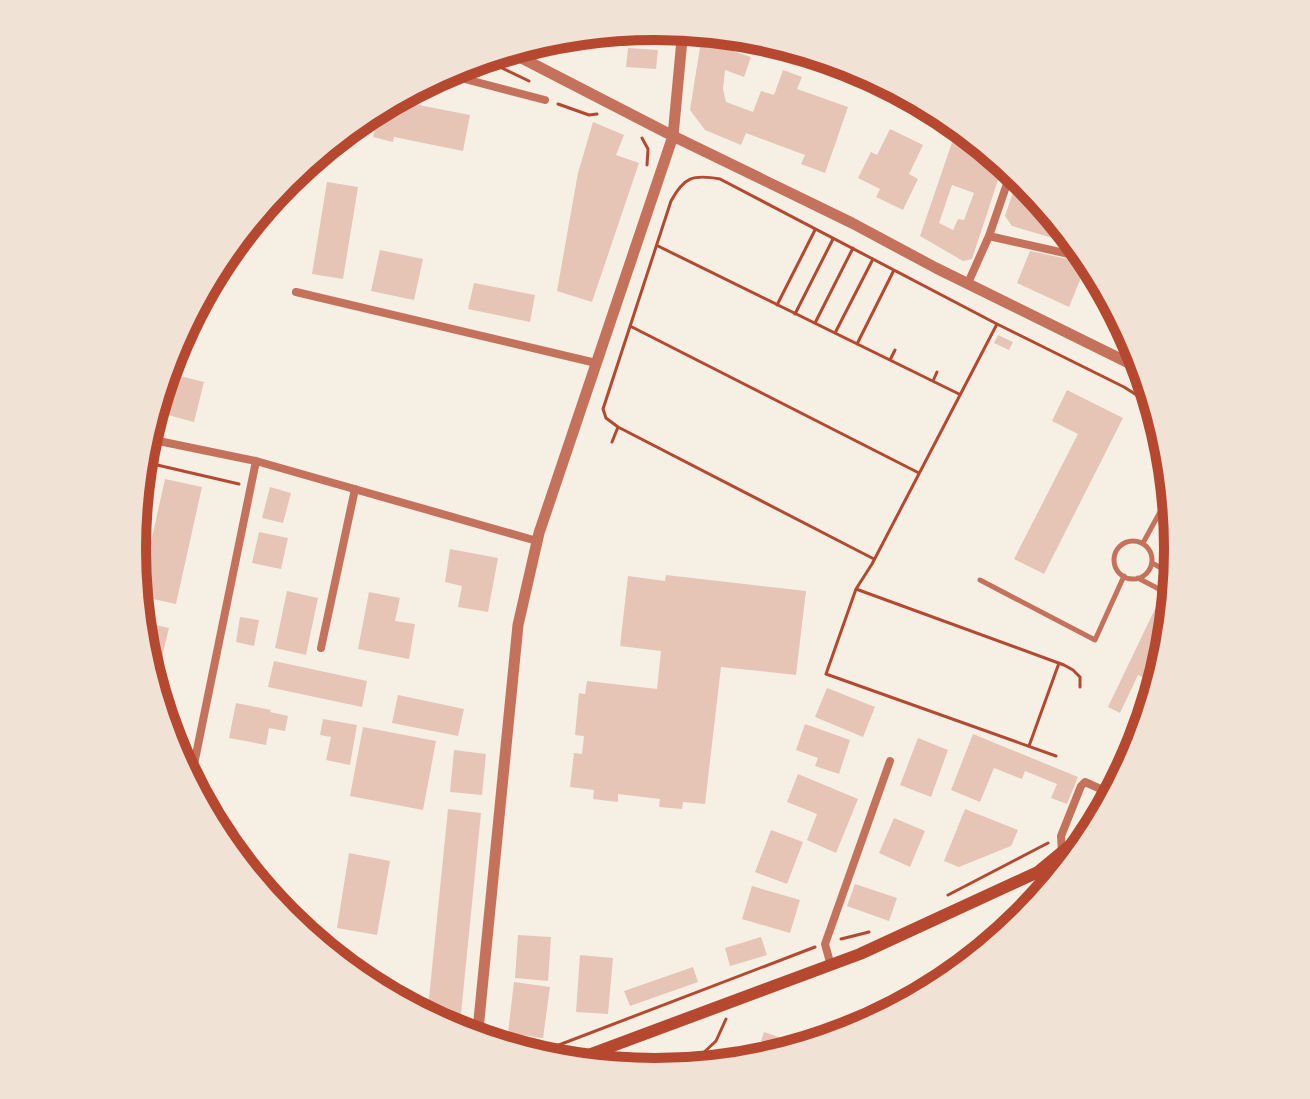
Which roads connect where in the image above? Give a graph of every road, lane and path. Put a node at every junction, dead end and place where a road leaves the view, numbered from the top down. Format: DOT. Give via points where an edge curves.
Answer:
graph roads {
  1 [pos="682,41"];
  2 [pos="521,58"];
  3 [pos="462,78"];
  4 [pos="545,100"];
  5 [pos="597,114"];
  6 [pos="635,133"];
  7 [pos="673,136"];
  8 [pos="647,163"];
  9 [pos="1008,182"];
  10 [pos="652,194"];
  11 [pos="671,201"];
  12 [pos="815,230"];
  13 [pos="989,236"];
  14 [pos="833,239"];
  15 [pos="658,246"];
  16 [pos="853,248"];
  17 [pos="1070,254"];
  18 [pos="873,259"];
  19 [pos="894,270"];
  20 [pos="968,283"];
  21 [pos="296,292"];
  22 [pos="777,305"];
  23 [pos="795,314"];
  24 [pos="815,323"];
  25 [pos="997,324"];
  26 [pos="630,326"];
  27 [pos="835,333"];
  28 [pos="857,344"];
  29 [pos="895,350"];
  30 [pos="890,360"];
  31 [pos="596,363"];
  32 [pos="1129,363"];
  33 [pos="937,372"];
  34 [pos="933,381"];
  35 [pos="959,394"];
  36 [pos="1141,397"];
  37 [pos="618,427"];
  38 [pos="157,441"];
  39 [pos="612,442"];
  40 [pos="256,461"];
  41 [pos="153,464"];
  42 [pos="919,473"];
  43 [pos="250,487"];
  44 [pos="355,489"];
  45 [pos="1160,512"];
  46 [pos="537,541"];
  47 [pos="1143,543"];
  48 [pos="874,559"];
  49 [pos="1152,563"];
  50 [pos="1163,569"];
  51 [pos="1124,576"];
  52 [pos="1137,578"];
  53 [pos="980,580"];
  54 [pos="856,589"];
  55 [pos="1162,591"];
  56 [pos="321,648"];
  57 [pos="1059,663"];
  58 [pos="1080,687"];
  59 [pos="1029,747"];
  60 [pos="1056,756"];
  61 [pos="890,761"];
  62 [pos="194,766"];
  63 [pos="1104,790"];
  64 [pos="1061,836"];
  65 [pos="1068,848"];
  66 [pos="1062,853"];
  67 [pos="1038,872"];
  68 [pos="1049,872"];
  69 [pos="942,898"];
  70 [pos="876,930"];
  71 [pos="825,944"];
  72 [pos="831,966"];
  73 [pos="716,985"];
  74 [pos="722,1004"];
  75 [pos="477,1027"];
  76 [pos="551,1048"];
  77 [pos="588,1055"];
  78 [pos="699,1057"];
  1 -- 7 [label="street"];
  2 -- 7 [label="street"];
  3 -- 4 [label="street"];
  4 -- 5 [label="path"];
  6 -- 8 [label="path" via="648,149"];
  7 -- 10 [label="street"];
  7 -- 20 [label="street"];
  9 -- 13 [label="street"];
  10 -- 11 [label="path"];
  10 -- 31 [label="street"];
  11 -- 12 [label="path" via="691,178 720,179"];
  11 -- 15 [label="path"];
  12 -- 14 [label="path"];
  12 -- 22 [label="path"];
  13 -- 17 [label="street"];
  13 -- 20 [label="street"];
  14 -- 16 [label="path"];
  14 -- 23 [label="path"];
  15 -- 22 [label="path"];
  15 -- 26 [label="path"];
  16 -- 18 [label="path"];
  16 -- 24 [label="path"];
  18 -- 19 [label="path"];
  18 -- 27 [label="path"];
  19 -- 25 [label="path"];
  19 -- 28 [label="path"];
  20 -- 32 [label="street"];
  21 -- 31 [label="street"];
  22 -- 23 [label="path"];
  23 -- 24 [label="path"];
  24 -- 27 [label="path"];
  25 -- 35 [label="path"];
  25 -- 36 [label="path"];
  26 -- 37 [label="path" via="603,409"];
  26 -- 42 [label="path"];
  27 -- 28 [label="path"];
  28 -- 30 [label="path"];
  29 -- 30 [label="path"];
  30 -- 34 [label="path"];
  31 -- 46 [label="street"];
  33 -- 34 [label="path"];
  34 -- 35 [label="path"];
  35 -- 42 [label="path"];
  37 -- 39 [label="path"];
  37 -- 48 [label="path"];
  38 -- 40 [label="street"];
  40 -- 43 [label="street"];
  40 -- 44 [label="street"];
  41 -- 43 [label="path"];
  42 -- 48 [label="path"];
  43 -- 62 [label="street"];
  44 -- 46 [label="street"];
  44 -- 56 [label="street"];
  45 -- 47 [label="lane"];
  46 -- 75 [label="street" via="518,625"];
  47 -- 49 [label="lane"];
  47 -- 51 [label="lane" via="1125,542 1117,550 1114,562"];
  48 -- 54 [label="path"];
  49 -- 50 [label="lane"];
  49 -- 52 [label="lane"];
  51 -- 52 [label="lane"];
  51 -- 53 [label="lane" via="1095,640"];
  52 -- 55 [label="lane"];
  54 -- 57 [label="path"];
  54 -- 59 [label="path" via="826,674"];
  57 -- 58 [label="path" via="1080,677"];
  57 -- 59 [label="path"];
  59 -- 60 [label="path"];
  61 -- 71 [label="street"];
  63 -- 64 [label="street" via="1085,782 1081,786"];
  64 -- 66 [label="street"];
  64 -- 69 [label="path"];
  65 -- 66 [label="main road"];
  66 -- 67 [label="main road"];
  67 -- 68 [label="main road"];
  67 -- 72 [label="main road"];
  70 -- 71 [label="path"];
  71 -- 72 [label="street"];
  71 -- 73 [label="path"];
  72 -- 74 [label="main road"];
  73 -- 74 [label="path"];
  73 -- 76 [label="path"];
  74 -- 77 [label="main road"];
  74 -- 78 [label="path" via="727,1019 716,1041"];
}
